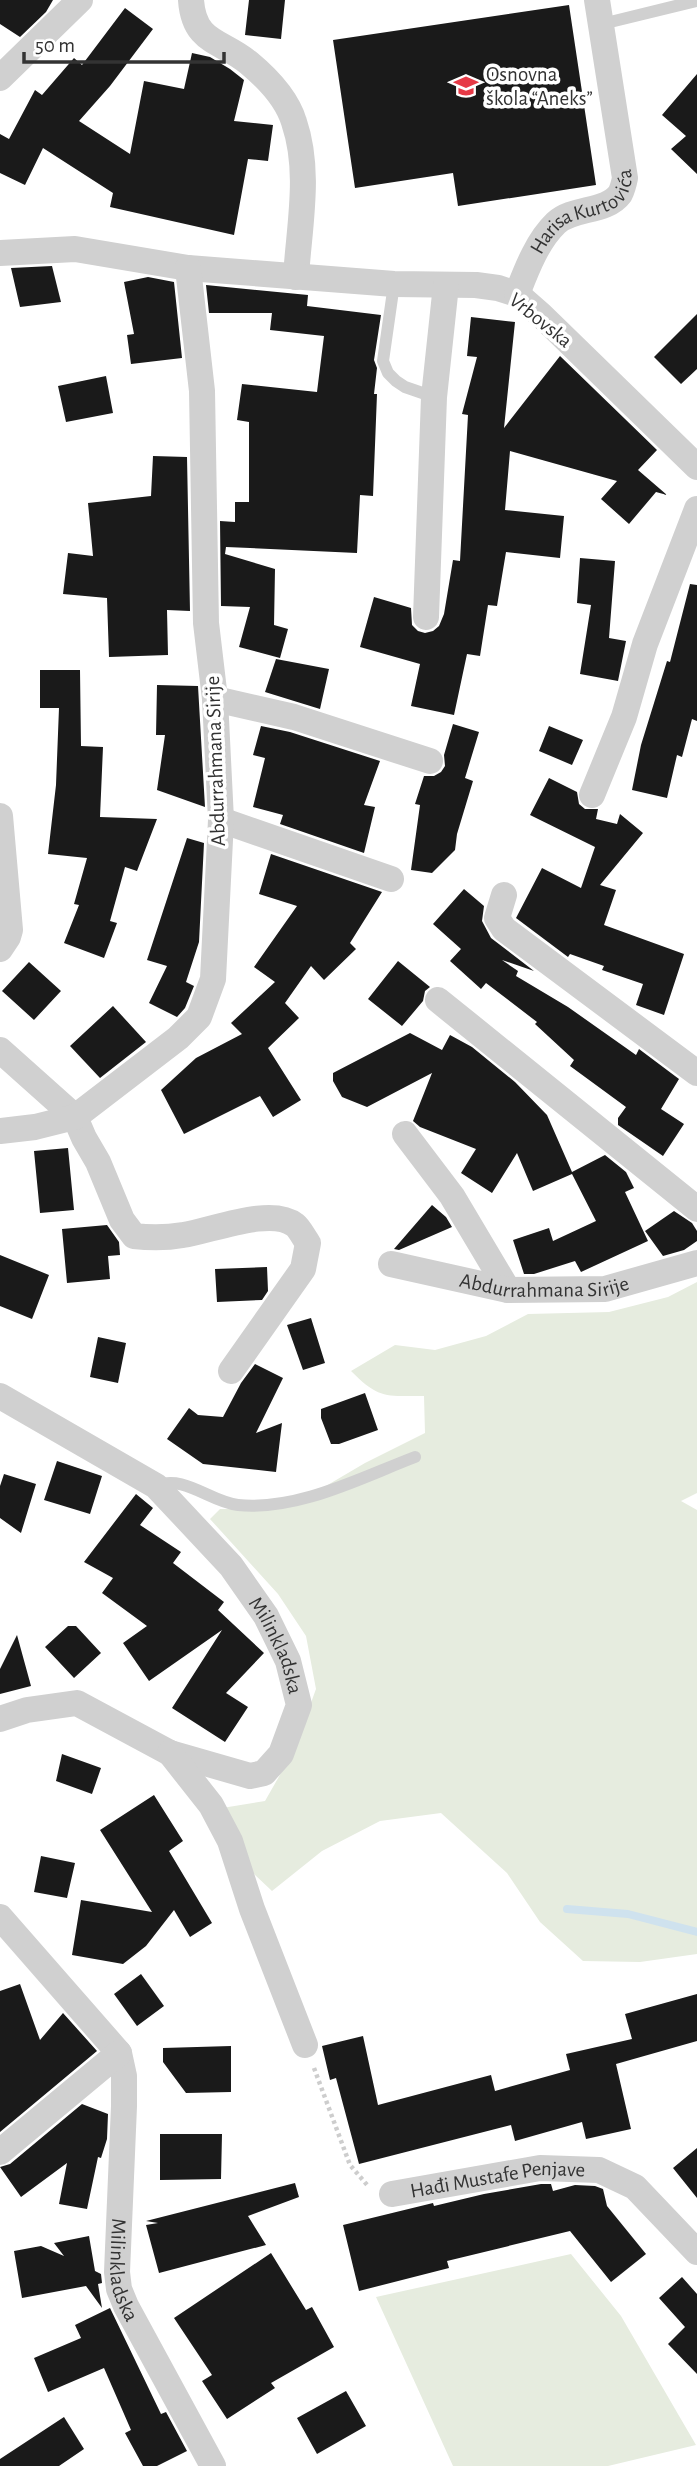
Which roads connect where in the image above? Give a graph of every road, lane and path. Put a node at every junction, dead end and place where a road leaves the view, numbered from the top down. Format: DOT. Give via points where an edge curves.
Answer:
graph roads {
  1 [pos="80,0"];
  2 [pos="191,0"];
  3 [pos="695,1"];
  4 [pos="600,12"];
  5 [pos="0,78"];
  6 [pos="0,253"];
  7 [pos="188,268"];
  8 [pos="296,277"];
  9 [pos="394,284"];
  10 [pos="446,285"];
  11 [pos="517,295"];
  12 [pos="434,397"];
  13 [pos="697,467"];
  14 [pos="697,509"];
  15 [pos="426,617"];
  16 [pos="215,699"];
  17 [pos="430,761"];
  18 [pos="592,795"];
  19 [pos="0,816"];
  20 [pos="221,820"];
  21 [pos="391,879"];
  22 [pos="504,895"];
  23 [pos="0,949"];
  24 [pos="438,1000"];
  25 [pos="0,1050"];
  26 [pos="697,1073"];
  27 [pos="75,1116"];
  28 [pos="0,1131"];
  29 [pos="405,1134"];
  30 [pos="697,1209"];
  31 [pos="697,1263"];
  32 [pos="391,1264"];
  33 [pos="508,1290"];
  34 [pos="231,1371"];
  35 [pos="0,1396"];
  36 [pos="415,1457"];
  37 [pos="156,1486"];
  38 [pos="0,1719"];
  39 [pos="170,1753"];
  40 [pos="0,1917"];
  41 [pos="305,2045"];
  42 [pos="119,2053"];
  43 [pos="0,2152"];
  44 [pos="392,2194"];
  45 [pos="697,2252"];
  46 [pos="214,2466"];
  1 -- 5 [label="street"];
  2 -- 8 [label="street" via="200,31 248,61 278,92 294,120 303,162"];
  3 -- 4 [label="lane"];
  4 -- 11 [label="street, Harisa Kurtovića" via="625,178 620,194 605,204 558,221 545,236"];
  6 -- 7 [label="street, Vrbovska" via="75,249"];
  7 -- 8 [label="street, Vrbovska"];
  7 -- 16 [label="street, Abdurrahmana Sirije" via="202,391 206,623"];
  8 -- 9 [label="street, Vrbovska"];
  9 -- 10 [label="street, Vrbovska"];
  9 -- 12 [label="lane" via="383,361 396,381"];
  10 -- 11 [label="street, Vrbovska" via="498,288"];
  10 -- 12 [label="street"];
  11 -- 13 [label="street, Vrbovska"];
  12 -- 15 [label="street"];
  14 -- 18 [label="street"];
  16 -- 17 [label="street" via="294,717"];
  16 -- 20 [label="street, Abdurrahmana Sirije"];
  19 -- 23 [label="street" via="10,930"];
  20 -- 21 [label="street"];
  20 -- 27 [label="street, Abdurrahmana Sirije" via="213,979 199,1017"];
  22 -- 26 [label="street" via="497,918 504,929"];
  24 -- 30 [label="street"];
  25 -- 27 [label="street"];
  27 -- 28 [label="street, Abdurrahmana Sirije"];
  27 -- 34 [label="street" via="122,1220 134,1236 180,1236 246,1220 276,1218 295,1225 308,1243 303,1269"];
  29 -- 33 [label="street" via="452,1196"];
  31 -- 33 [label="street, Abdurrahmana Sirije" via="605,1289"];
  32 -- 33 [label="street, Abdurrahmana Sirije"];
  35 -- 37 [label="street, Milinkladska"];
  36 -- 37 [label="lane" via="273,1504 235,1504 171,1482"];
  37 -- 39 [label="street, Milinkladska" via="230,1566 266,1616 288,1661 299,1705 281,1754 264,1773 250,1776"];
  38 -- 39 [label="street, Milinkladska" via="77,1703"];
  39 -- 41 [label="street" via="211,1805 230,1841"];
  40 -- 42 [label="street"];
  41 -- 44 [label="path" via="350,2165 366,2186"];
  42 -- 43 [label="street"];
  42 -- 46 [label="street, Milinkladska" via="124,2106 119,2290"];
  44 -- 45 [label="street, Hađi Mustafe Penjave" via="540,2168 599,2170 635,2187"];
}
